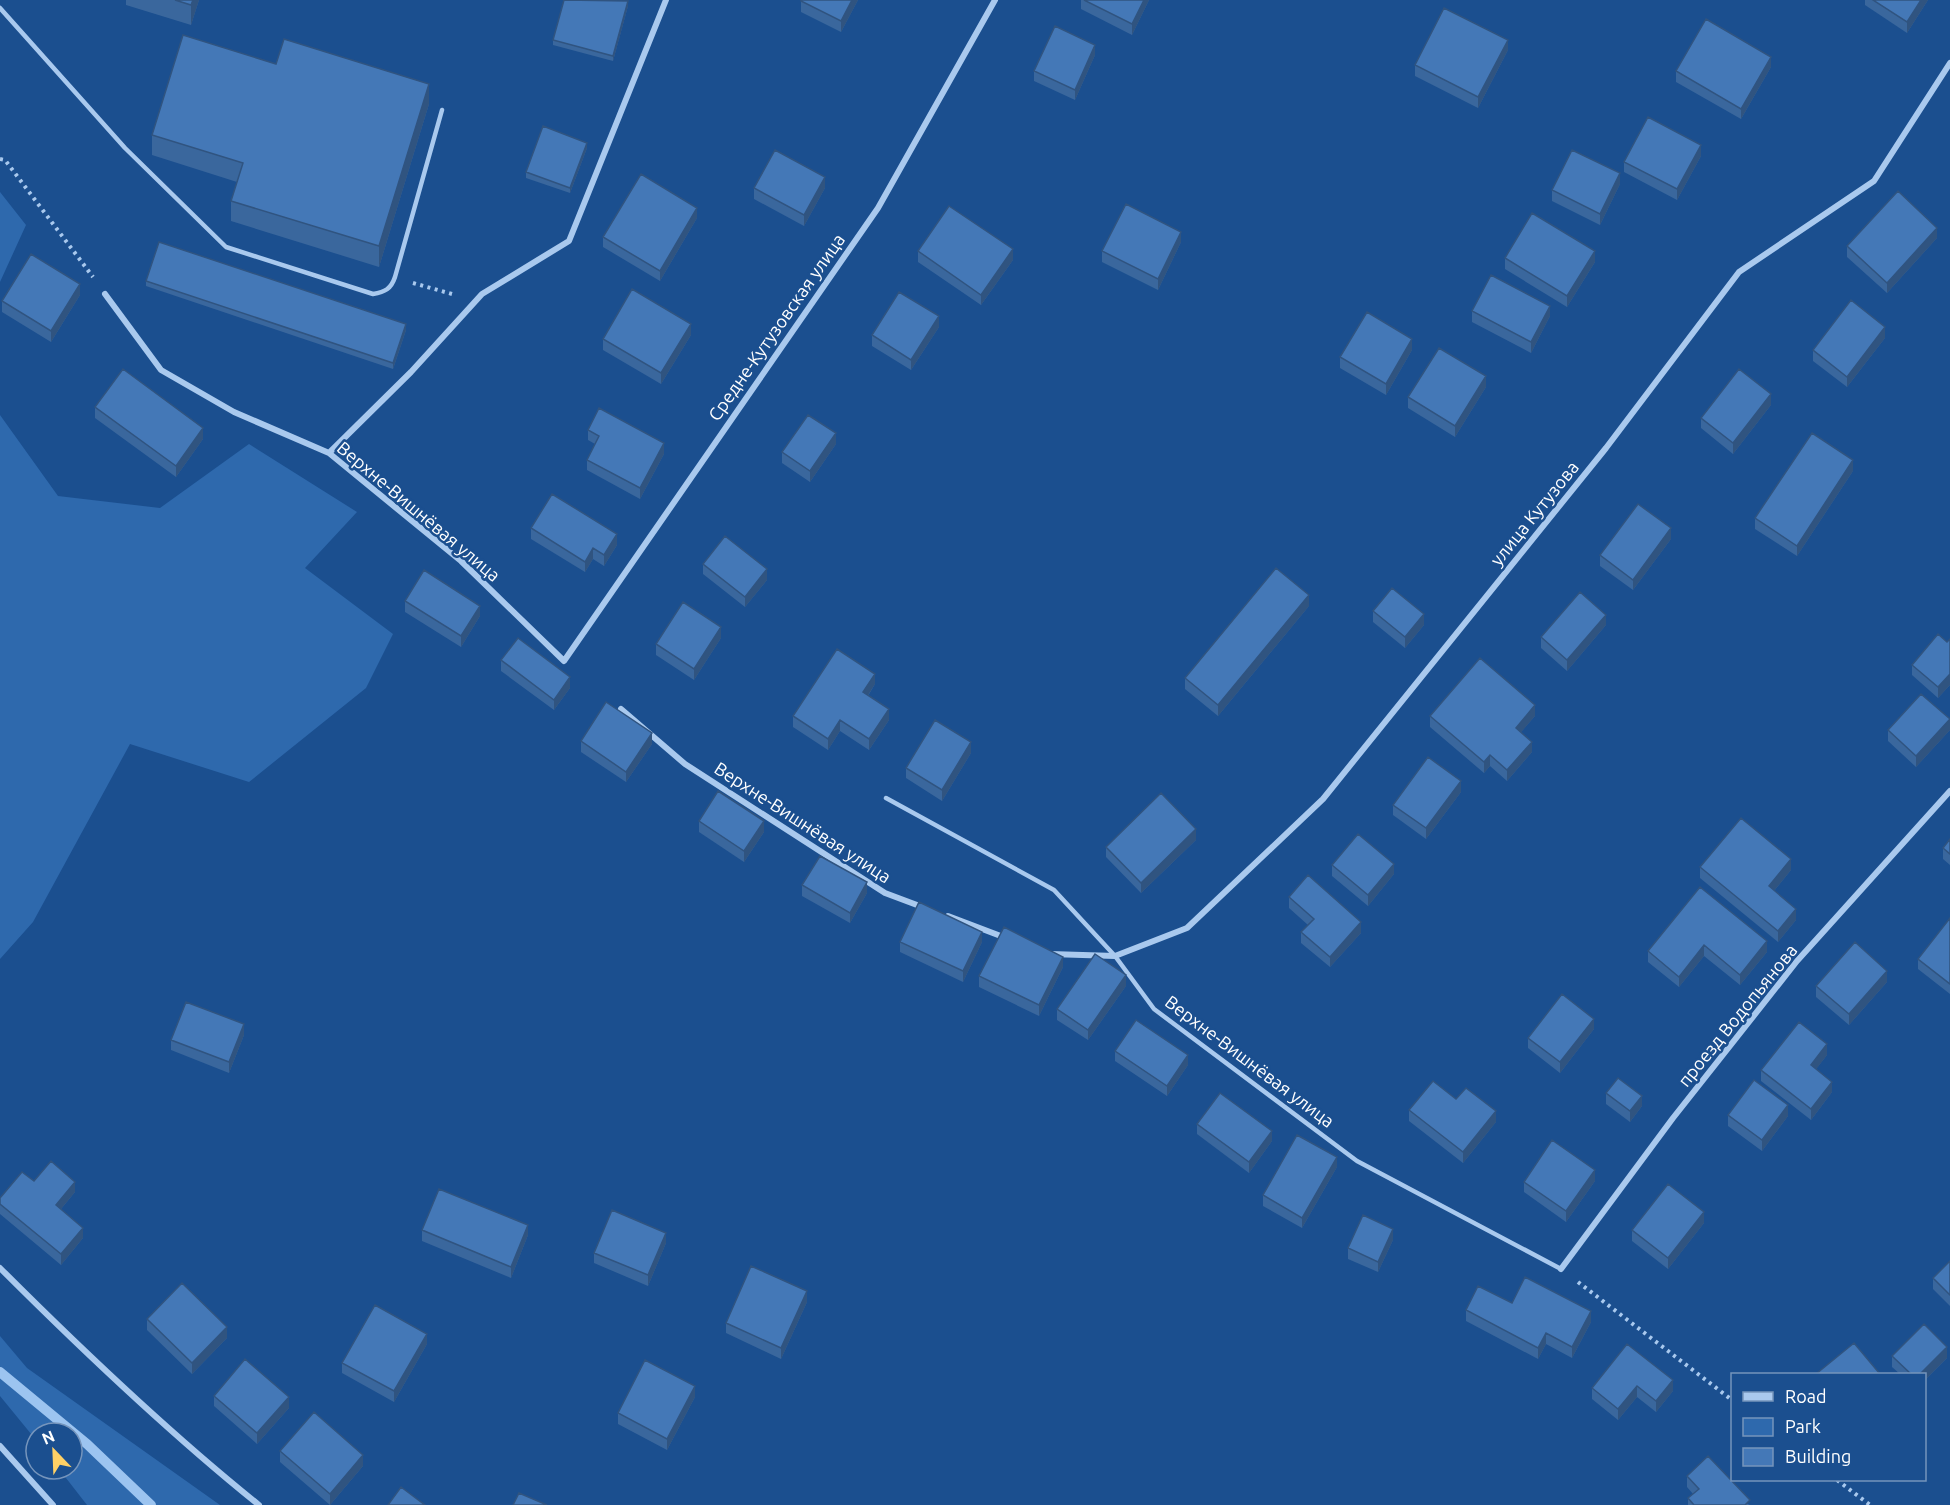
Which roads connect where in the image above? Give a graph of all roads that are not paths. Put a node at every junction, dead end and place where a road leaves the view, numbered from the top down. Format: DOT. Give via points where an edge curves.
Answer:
graph roads {
  1 [pos="666,0"];
  2 [pos="996,0"];
  3 [pos="0,8"];
  4 [pos="1950,63"];
  5 [pos="442,110"];
  6 [pos="105,294"];
  7 [pos="329,453"];
  8 [pos="564,661"];
  9 [pos="621,709"];
  10 [pos="1950,792"];
  11 [pos="886,798"];
  12 [pos="929,909"];
  13 [pos="940,913"];
  14 [pos="1018,942"];
  15 [pos="1040,950"];
  16 [pos="1115,956"];
  17 [pos="0,1268"];
  18 [pos="1561,1269"];
  19 [pos="0,1446"];
  20 [pos="53,1505"];
  21 [pos="260,1505"];
  1 -- 7 [label="street" via="569,241 482,294"];
  2 -- 8 [label="street, Средне-Кутузовская улица" via="878,208"];
  3 -- 5 [label="lane" via="125,148 226,247 373,294 384,292 396,277"];
  4 -- 16 [label="street, улица Кутузова" via="1874,181 1739,272 1606,448 1323,799 1187,928"];
  6 -- 7 [label="street, Верхне-Вишнёвая улица" via="161,370 234,412"];
  7 -- 8 [label="street, Верхне-Вишнёвая улица" via="460,561"];
  9 -- 12 [label="street, Верхне-Вишнёвая улица" via="684,764 885,893"];
  10 -- 18 [label="street, проезд Водопьянова" via="1797,962 1673,1118"];
  11 -- 16 [label="lane, Верхне-Вишнёвая улица" via="1054,890"];
  13 -- 14 [label="street"];
  15 -- 16 [label="street" via="1051,954"];
  16 -- 18 [label="lane, Верхне-Вишнёвая улица" via="1154,1009 1357,1161"];
  17 -- 21 [label="street" via="189,1448"];
  19 -- 20 [label="street"];
}
